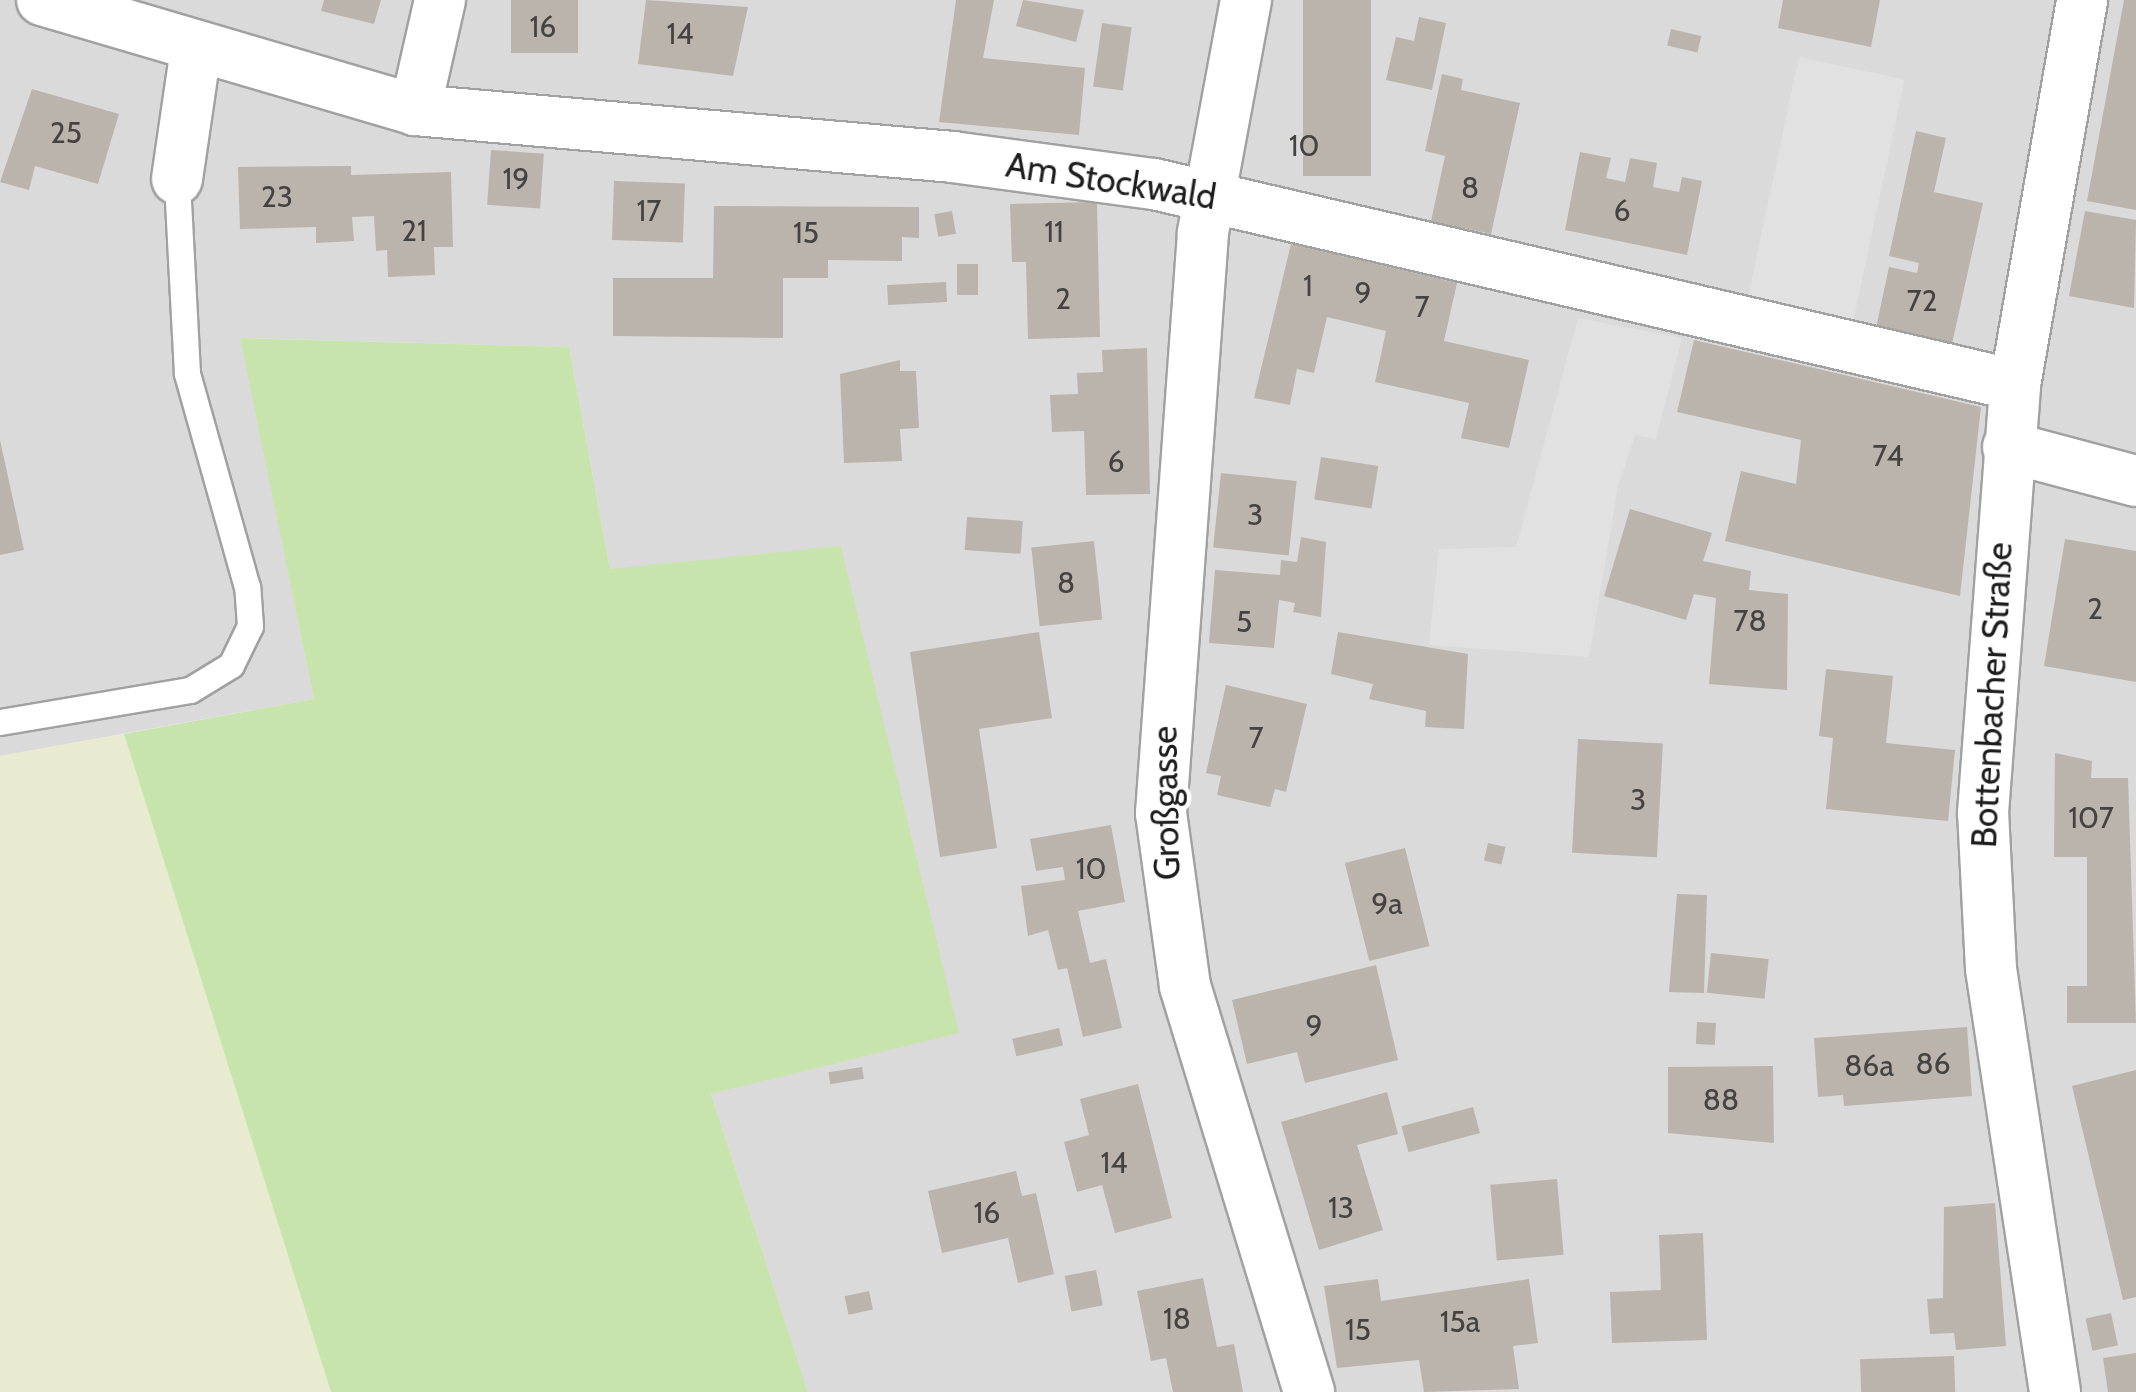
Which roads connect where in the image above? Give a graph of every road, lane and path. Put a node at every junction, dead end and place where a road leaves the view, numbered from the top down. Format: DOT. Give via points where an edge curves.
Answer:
graph roads {
  1 [pos="42,0"];
  2 [pos="440,0"];
  3 [pos="1246,0"];
  4 [pos="2082,0"];
  5 [pos="196,48"];
  6 [pos="415,110"];
  7 [pos="177,179"];
  8 [pos="1208,196"];
  9 [pos="2015,385"];
  10 [pos="2008,447"];
  11 [pos="2136,481"];
  12 [pos="0,722"];
  13 [pos="1309,1392"];
  14 [pos="2055,1392"];
  1 -- 5 [label="street, Am Stockwald"];
  2 -- 6 [label="street"];
  3 -- 8 [label="street, Großgasse"];
  4 -- 9 [label="street, Bottenbacher Straße"];
  5 -- 6 [label="street, Am Stockwald"];
  5 -- 7 [label="street"];
  6 -- 8 [label="street, Am Stockwald" via="953,157"];
  7 -- 12 [label="lane" via="187,374 247,586 250,626 231,665 190,690"];
  8 -- 9 [label="street, Am Stockwald"];
  8 -- 13 [label="street, Großgasse" via="1164,727 1167,896 1185,986"];
  9 -- 10 [label="street, Bottenbacher Straße"];
  10 -- 11 [label="street"];
  10 -- 14 [label="street, Bottenbacher Straße" via="1984,890"];
}
